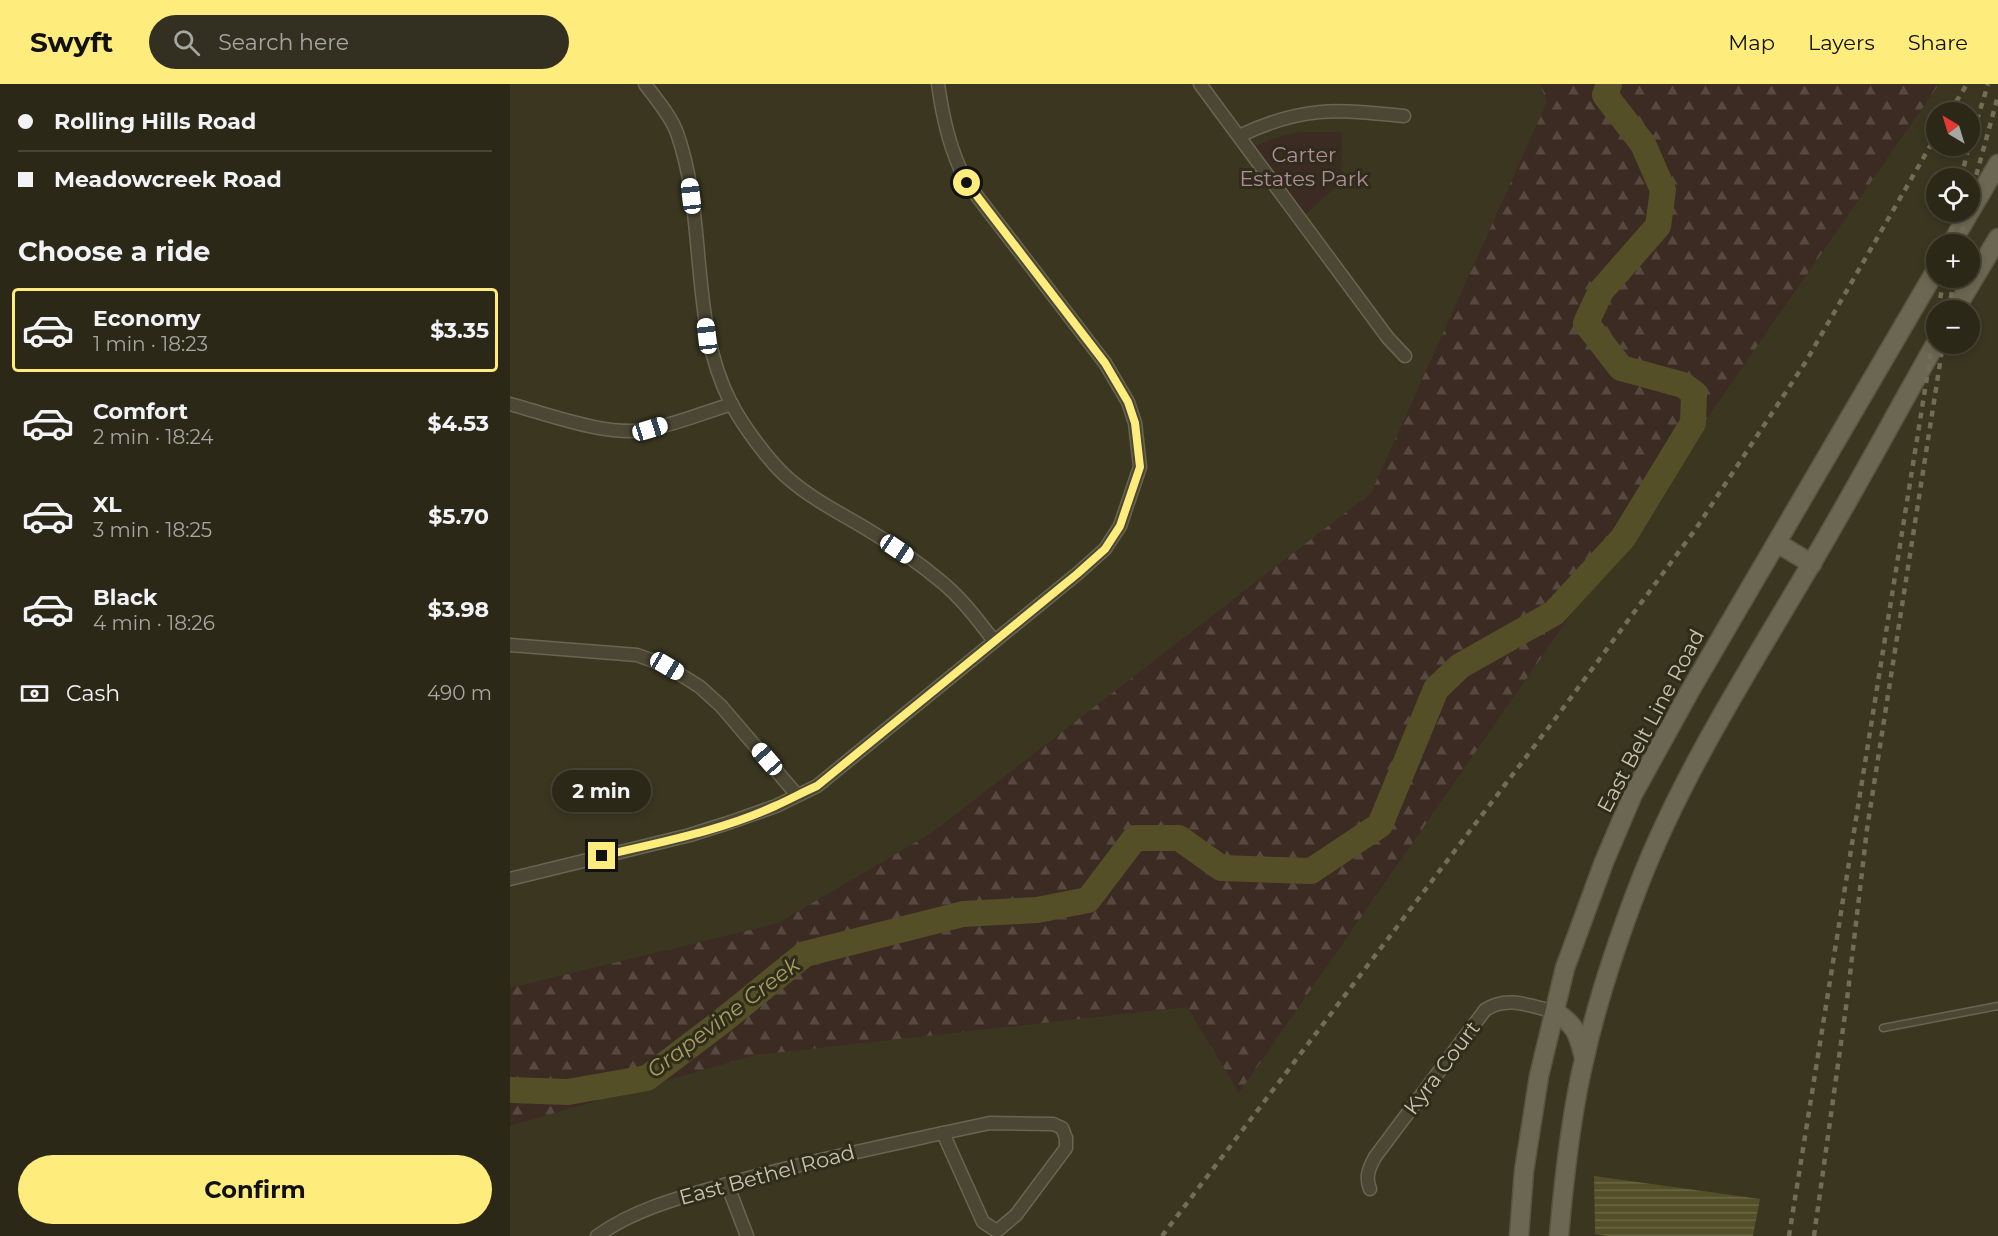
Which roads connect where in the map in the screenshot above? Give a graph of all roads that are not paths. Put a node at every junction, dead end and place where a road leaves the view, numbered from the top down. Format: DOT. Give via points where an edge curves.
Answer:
graph roads {
  1 [pos="645,84"];
  2 [pos="938,84"];
  3 [pos="1200,84"];
  4 [pos="1404,116"];
  5 [pos="1239,136"];
  6 [pos="1998,164"];
  7 [pos="1957,234"];
  8 [pos="1998,238"];
  9 [pos="1926,287"];
  10 [pos="1961,300"];
  11 [pos="1930,354"];
  12 [pos="1405,356"];
  13 [pos="510,404"];
  14 [pos="732,404"];
  15 [pos="1777,543"];
  16 [pos="1812,564"];
  17 [pos="994,641"];
  18 [pos="510,645"];
  19 [pos="797,795"];
  20 [pos="510,879"];
  21 [pos="1998,1006"];
  22 [pos="1555,1012"];
  23 [pos="1883,1028"];
  24 [pos="1584,1057"];
  25 [pos="943,1132"];
  26 [pos="727,1184"];
  27 [pos="1371,1189"];
  28 [pos="597,1236"];
  29 [pos="747,1236"];
  30 [pos="1519,1236"];
  31 [pos="1559,1236"];
  1 -- 14 [label="street" via="676,131 688,173 707,336 714,365"];
  2 -- 17 [label="street" via="944,124 967,183 1105,363 1128,402 1135,423 1140,467 1120,526 1105,549"];
  3 -- 5 [label="street"];
  4 -- 5 [label="street" via="1311,111"];
  5 -- 12 [label="street"];
  6 -- 7 [label="main road"];
  8 -- 10 [label="main road"];
  9 -- 15 [label="main road, East Belt Line Road"];
  11 -- 16 [label="main road"];
  13 -- 14 [label="street" via="613,430 650,429"];
  14 -- 17 [label="street" via="788,479 942,582 962,600"];
  15 -- 16 [label="main road"];
  15 -- 22 [label="main road, East Belt Line Road" via="1633,794 1565,968"];
  16 -- 24 [label="main road" via="1676,799 1604,981"];
  17 -- 19 [label="street" via="817,786"];
  18 -- 19 [label="street" via="637,655 667,666 722,706"];
  19 -- 20 [label="street" via="690,835"];
  21 -- 23 [label="lane"];
  22 -- 24 [label="main road" via="1575,1029"];
  22 -- 27 [label="street, Kyra Court" via="1509,1001 1485,1010 1375,1157 1368,1174"];
  22 -- 30 [label="main road, East Belt Line Road" via="1539,1076 1524,1171"];
  24 -- 31 [label="main road" via="1563,1183"];
  25 -- 25 [label="street, East Bethel Road" via="990,1124 1053,1124 1062,1128 1066,1148 1016,1215 997,1231 983,1222"];
  25 -- 26 [label="street, East Bethel Road" via="779,1168"];
  26 -- 28 [label="street, East Bethel Road" via="669,1200"];
  26 -- 29 [label="street"];
}
